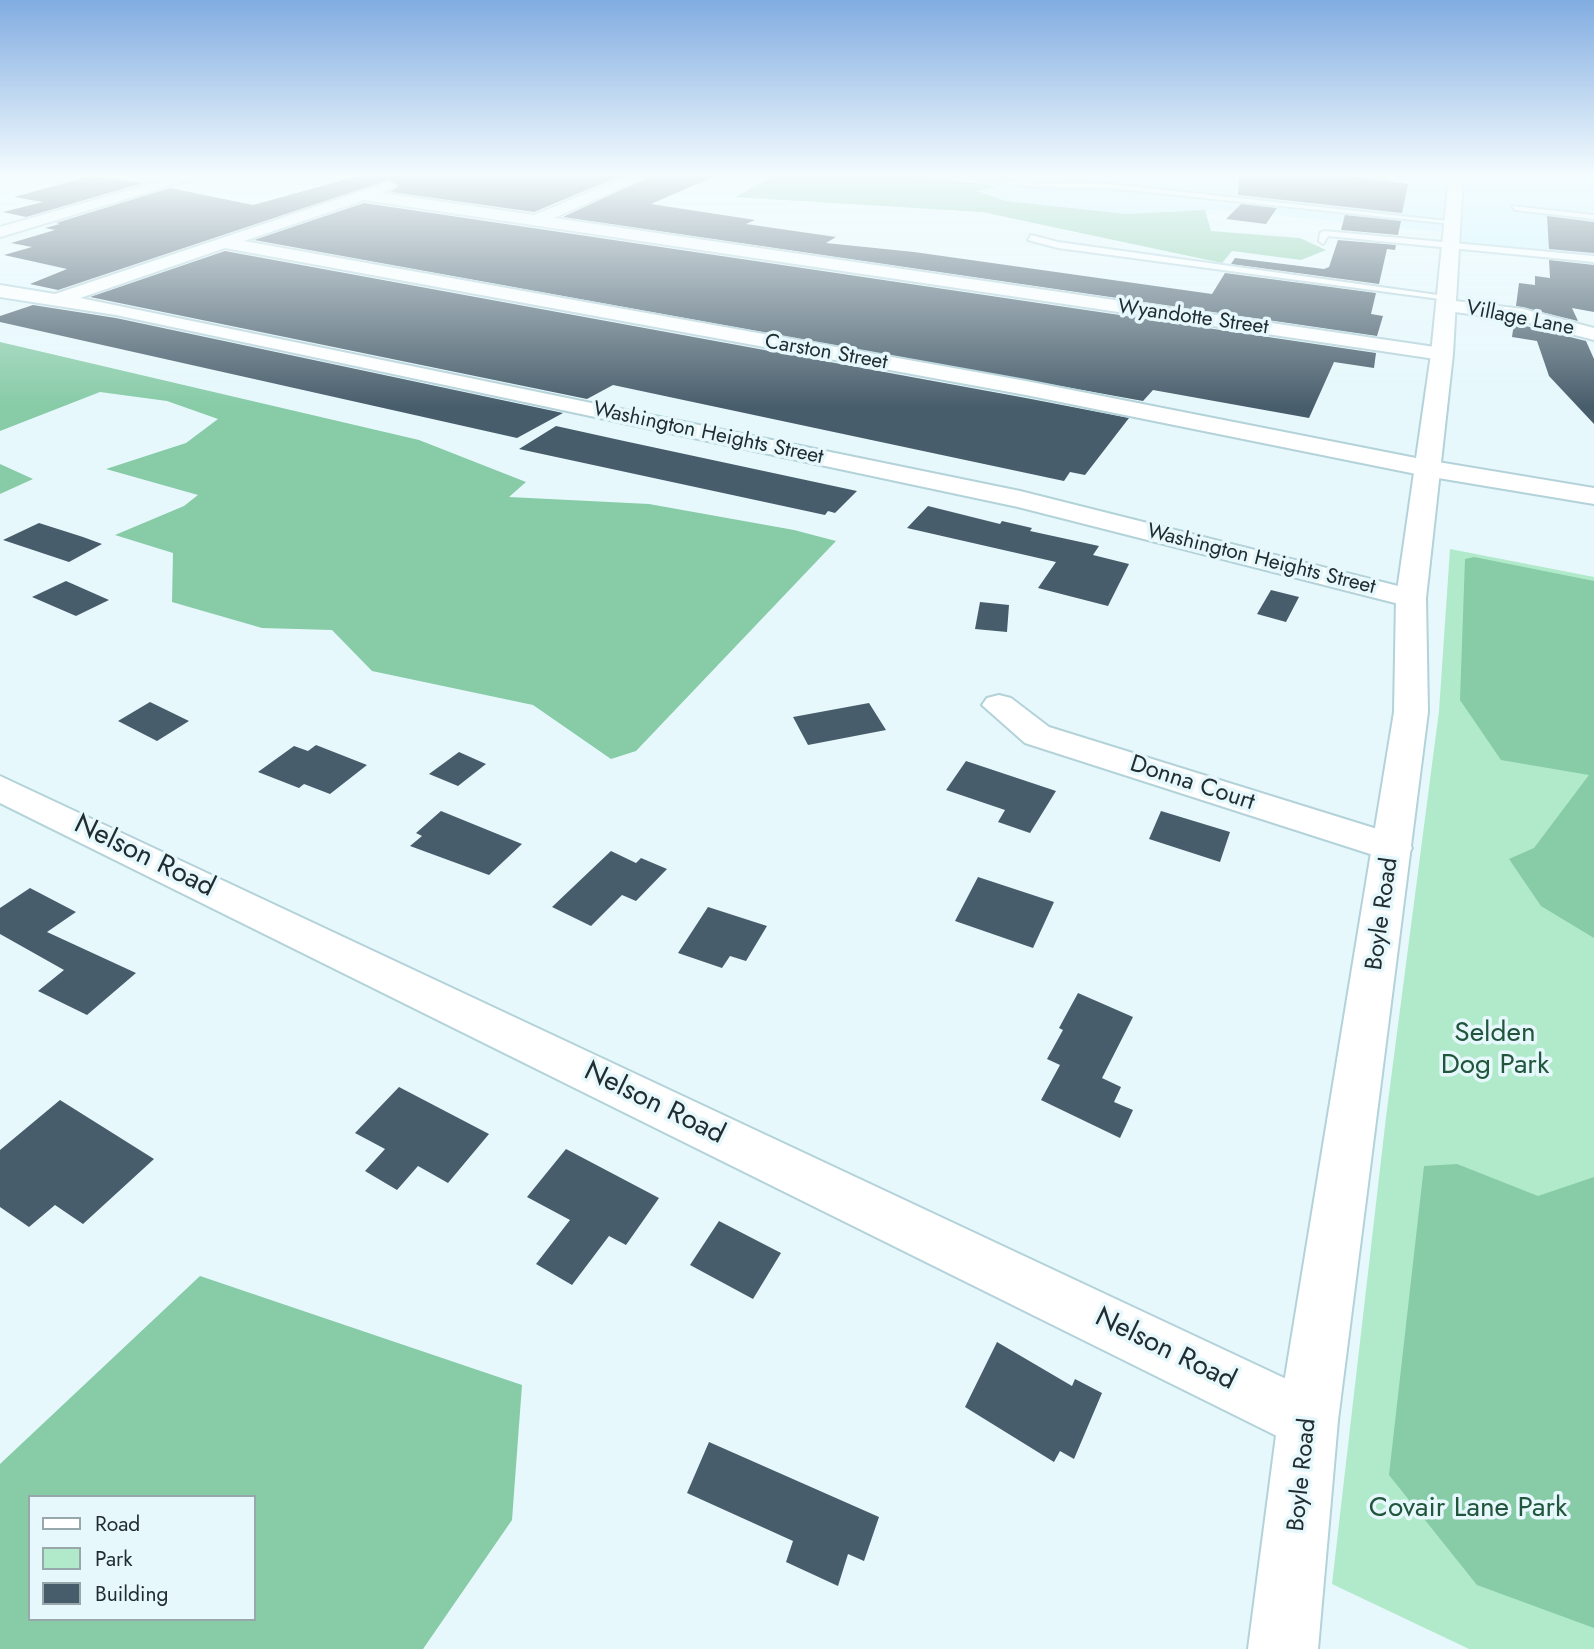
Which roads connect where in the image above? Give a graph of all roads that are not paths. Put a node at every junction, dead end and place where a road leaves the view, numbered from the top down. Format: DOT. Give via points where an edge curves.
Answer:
graph roads {
  1 [pos="196,253"];
  2 [pos="279,253"];
  3 [pos="760,253"];
  4 [pos="1112,253"];
  5 [pos="1449,253"];
  6 [pos="1530,253"];
  7 [pos="1594,260"];
  8 [pos="0,291"];
  9 [pos="50,302"];
  10 [pos="1447,302"];
  11 [pos="1594,334"];
  12 [pos="1442,354"];
  13 [pos="1426,468"];
  14 [pos="1594,496"];
  15 [pos="1411,598"];
  16 [pos="999,705"];
  17 [pos="0,788"];
  18 [pos="1392,848"];
  19 [pos="1308,1420"];
  20 [pos="1283,1649"];
  1 -- 9 [label="street"];
  2 -- 13 [label="street, Carston Street" via="1026,388"];
  3 -- 12 [label="street, Wyandotte Street"];
  4 -- 10 [label="lane"];
  5 -- 10 [label="street, Boyle Road"];
  6 -- 7 [label="lane"];
  8 -- 9 [label="street, Washington Heights Street"];
  9 -- 15 [label="street, Washington Heights Street" via="116,309 1020,499"];
  10 -- 11 [label="street, Village Lane"];
  10 -- 12 [label="street, Boyle Road"];
  12 -- 13 [label="street, Boyle Road"];
  13 -- 14 [label="street, Carston Street"];
  13 -- 15 [label="street, Boyle Road"];
  15 -- 18 [label="street, Boyle Road" via="1411,712"];
  16 -- 18 [label="street, Donna Court" via="1037,735"];
  17 -- 19 [label="street, Nelson Road"];
  18 -- 19 [label="street, Boyle Road"];
  19 -- 20 [label="street, Boyle Road"];
}
